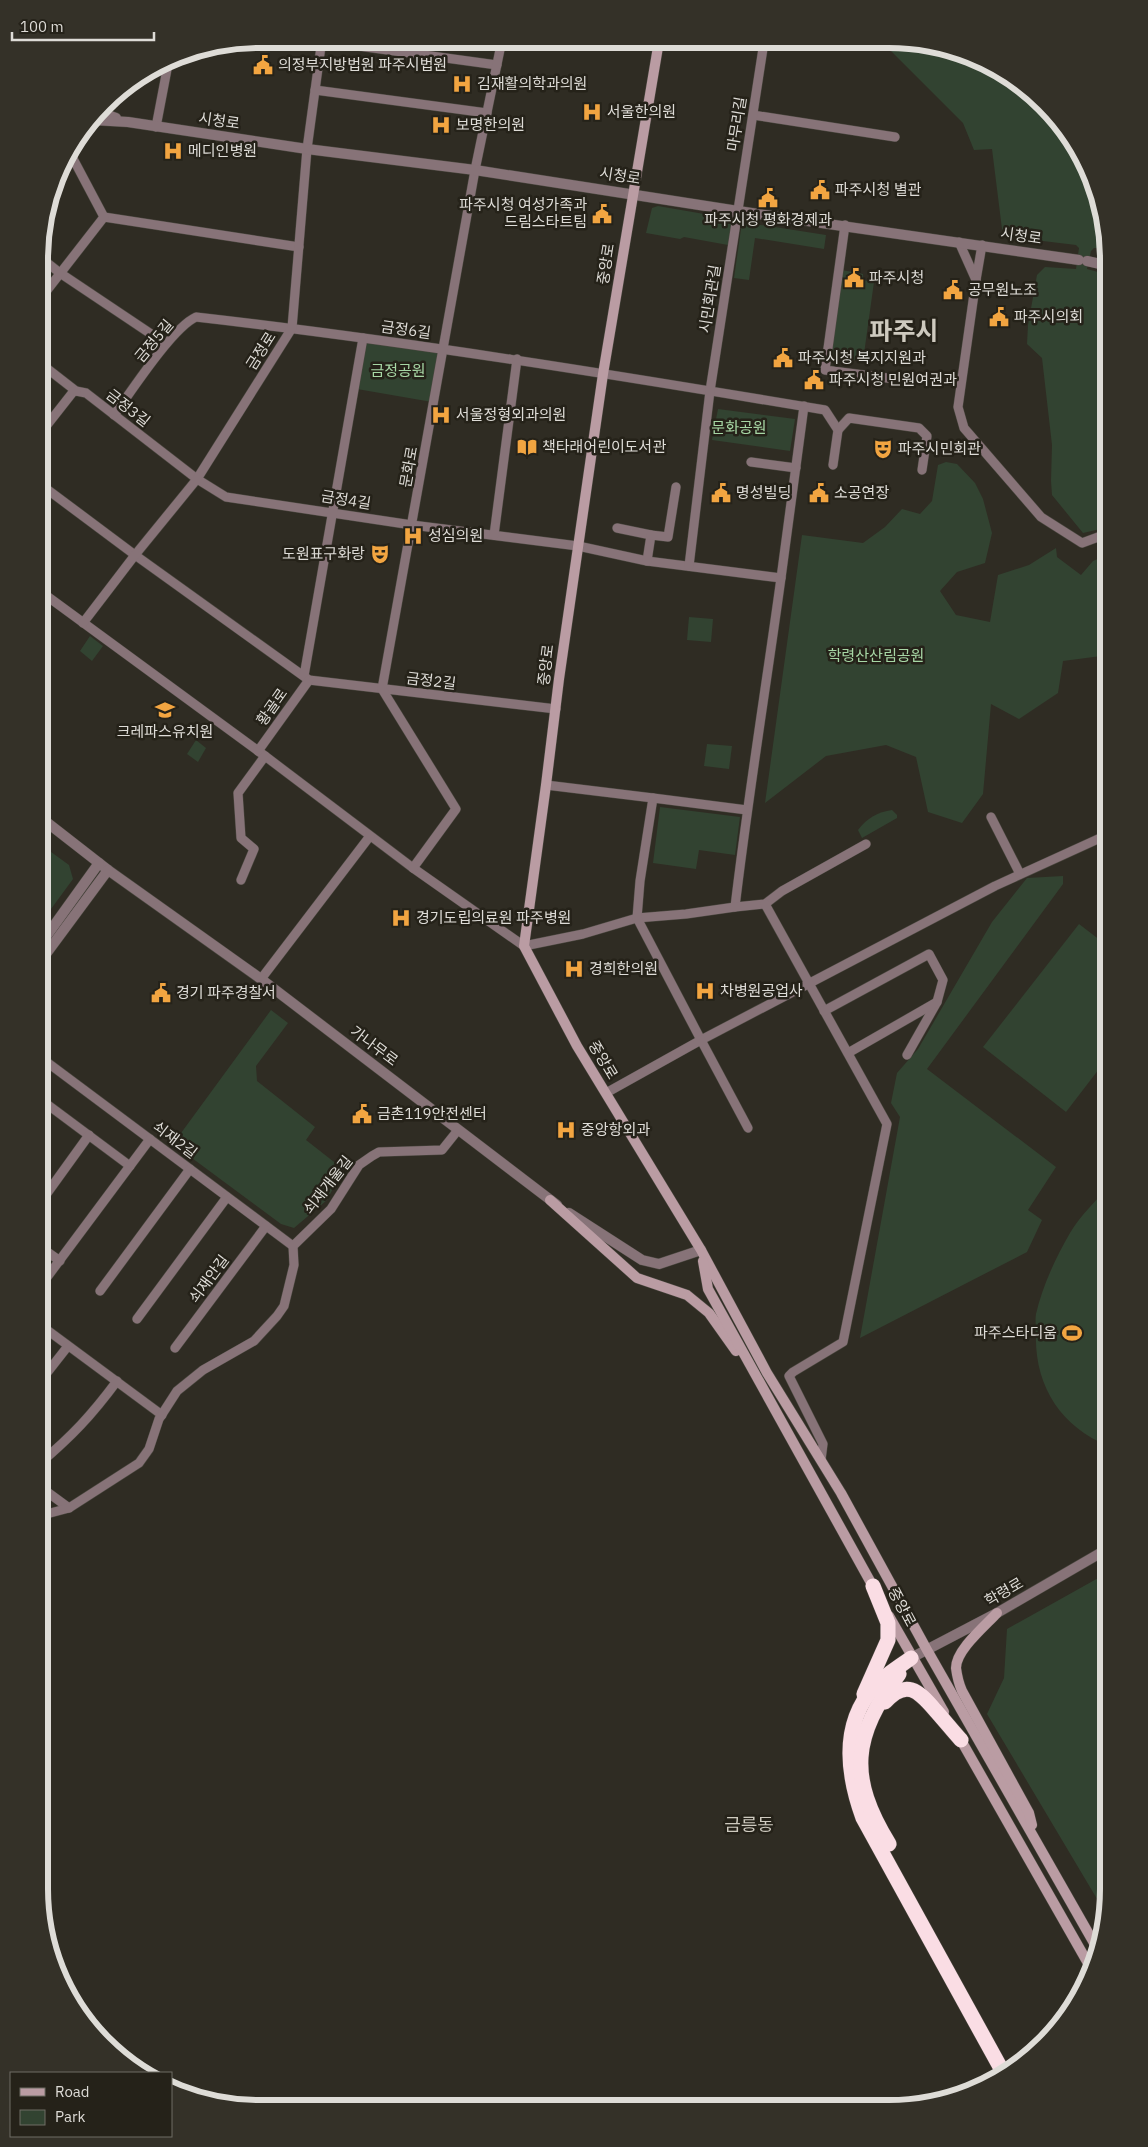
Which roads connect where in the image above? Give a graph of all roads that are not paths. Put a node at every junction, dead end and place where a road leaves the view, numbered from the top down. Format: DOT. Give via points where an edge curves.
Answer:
graph roads {
  1 [pos="321,48"];
  2 [pos="378,48"];
  3 [pos="500,48"];
  4 [pos="659,48"];
  5 [pos="763,48"];
  6 [pos="497,65"];
  7 [pos="167,68"];
  8 [pos="315,90"];
  9 [pos="487,112"];
  10 [pos="105,114"];
  11 [pos="753,115"];
  12 [pos="99,120"];
  13 [pos="128,122"];
  14 [pos="156,127"];
  15 [pos="895,137"];
  16 [pos="307,149"];
  17 [pos="73,158"];
  18 [pos="475,170"];
  19 [pos="633,193"];
  20 [pos="738,211"];
  21 [pos="104,217"];
  22 [pos="845,225"];
  23 [pos="959,242"];
  24 [pos="982,245"];
  25 [pos="299,247"];
  26 [pos="48,264"];
  27 [pos="1100,264"];
  28 [pos="60,273"];
  29 [pos="976,280"];
  30 [pos="48,288"];
  31 [pos="292,328"];
  32 [pos="363,338"];
  33 [pos="166,344"];
  34 [pos="444,349"];
  35 [pos="516,359"];
  36 [pos="48,369"];
  37 [pos="603,374"];
  38 [pos="895,379"];
  39 [pos="76,391"];
  40 [pos="710,391"];
  41 [pos="804,406"];
  42 [pos="114,415"];
  43 [pos="48,424"];
  44 [pos="838,430"];
  45 [pos="751,462"];
  46 [pos="833,465"];
  47 [pos="796,468"];
  48 [pos="922,470"];
  49 [pos="197,480"];
  50 [pos="676,487"];
  51 [pos="48,490"];
  52 [pos="332,511"];
  53 [pos="412,524"];
  54 [pos="617,528"];
  55 [pos="494,535"];
  56 [pos="651,535"];
  57 [pos="1100,536"];
  58 [pos="578,546"];
  59 [pos="135,555"];
  60 [pos="647,561"];
  61 [pos="689,566"];
  62 [pos="781,578"];
  63 [pos="48,597"];
  64 [pos="83,623"];
  65 [pos="306,678"];
  66 [pos="382,689"];
  67 [pos="556,709"];
  68 [pos="262,753"];
  69 [pos="546,785"];
  70 [pos="653,798"];
  71 [pos="747,810"];
  72 [pos="991,817"];
  73 [pos="48,823"];
  74 [pos="370,836"];
  75 [pos="1100,838"];
  76 [pos="866,844"];
  77 [pos="99,862"];
  78 [pos="412,868"];
  79 [pos="108,870"];
  80 [pos="1020,874"];
  81 [pos="241,880"];
  82 [pos="765,904"];
  83 [pos="735,906"];
  84 [pos="637,918"];
  85 [pos="48,934"];
  86 [pos="524,946"];
  87 [pos="48,951"];
  88 [pos="261,979"];
  89 [pos="809,983"];
  90 [pos="937,1002"];
  91 [pos="824,1011"];
  92 [pos="701,1040"];
  93 [pos="848,1053"];
  94 [pos="907,1055"];
  95 [pos="48,1063"];
  96 [pos="606,1093"];
  97 [pos="48,1105"];
  98 [pos="748,1128"];
  99 [pos="458,1130"];
  100 [pos="89,1135"];
  101 [pos="150,1139"];
  102 [pos="130,1166"];
  103 [pos="190,1169"];
  104 [pos="48,1192"];
  105 [pos="228,1197"];
  106 [pos="550,1200"];
  107 [pos="266,1226"];
  108 [pos="293,1246"];
  109 [pos="700,1250"];
  110 [pos="48,1252"];
  111 [pos="60,1261"];
  112 [pos="48,1276"];
  113 [pos="100,1291"];
  114 [pos="137,1320"];
  115 [pos="48,1331"];
  116 [pos="68,1346"];
  117 [pos="175,1348"];
  118 [pos="48,1372"];
  119 [pos="117,1381"];
  120 [pos="765,1391"];
  121 [pos="162,1415"];
  122 [pos="48,1456"];
  123 [pos="821,1460"];
  124 [pos="48,1493"];
  125 [pos="69,1508"];
  126 [pos="48,1514"];
  127 [pos="1100,1553"];
  128 [pos="873,1586"];
  129 [pos="997,1614"];
  130 [pos="927,1650"];
  131 [pos="911,1658"];
  132 [pos="866,1713"];
  133 [pos="961,1740"];
  134 [pos="1034,1836"];
  135 [pos="1093,1942"];
  136 [pos="1087,1962"];
  137 [pos="1008,2064"];
  138 [pos="1001,2068"];
  1 -- 8 [label="street, 금정로"];
  2 -- 6 [label="street"];
  3 -- 6 [label="street, 문화로"];
  4 -- 19 [label="main road, 중앙로"];
  5 -- 11 [label="street, 마무리길"];
  6 -- 9 [label="street, 문화로"];
  7 -- 14 [label="street"];
  8 -- 9 [label="street"];
  8 -- 16 [label="street, 금정로"];
  9 -- 18 [label="street, 문화로"];
  10 -- 13 [label="street"];
  11 -- 15 [label="street"];
  11 -- 20 [label="street, 마무리길"];
  12 -- 13 [label="street"];
  13 -- 14 [label="street, 시청로"];
  14 -- 16 [label="street, 시청로"];
  16 -- 18 [label="street, 시청로"];
  16 -- 25 [label="street, 금정로"];
  17 -- 21 [label="street"];
  18 -- 19 [label="street, 시청로"];
  18 -- 34 [label="street, 문화로"];
  19 -- 20 [label="street, 시청로"];
  19 -- 37 [label="main road, 중앙로"];
  20 -- 22 [label="street, 시청로"];
  20 -- 40 [label="street, 시민회관길"];
  21 -- 25 [label="street"];
  21 -- 28 [label="street"];
  22 -- 23 [label="street, 시청로"];
  22 -- 38 [label="street" via="825,370"];
  23 -- 24 [label="street, 시청로"];
  23 -- 29 [label="street"];
  24 -- 27 [label="street, 시청로"];
  24 -- 29 [label="street"];
  25 -- 31 [label="street, 금정로"];
  26 -- 28 [label="street"];
  28 -- 30 [label="street"];
  28 -- 33 [label="street"];
  29 -- 57 [label="street" via="958,407 964,428 1041,517 1082,543"];
  31 -- 32 [label="street, 금정6길"];
  31 -- 33 [label="street, 금정5길" via="196,317"];
  31 -- 49 [label="street, 금정로"];
  32 -- 34 [label="street, 금정6길"];
  32 -- 52 [label="street"];
  33 -- 42 [label="street, 금정5길"];
  34 -- 35 [label="street, 금정6길"];
  34 -- 53 [label="street, 문화로"];
  35 -- 37 [label="street, 금정6길"];
  35 -- 55 [label="street"];
  36 -- 39 [label="street, 금정3길"];
  37 -- 40 [label="street, 금정6길"];
  37 -- 58 [label="main road, 중앙로"];
  39 -- 42 [label="street, 금정3길" via="86,393"];
  39 -- 43 [label="street"];
  40 -- 41 [label="street, 금정6길"];
  40 -- 61 [label="street, 시민회관길"];
  41 -- 44 [label="street, 금정6길" via="825,410"];
  41 -- 47 [label="street"];
  42 -- 49 [label="street, 금정3길"];
  44 -- 46 [label="street"];
  44 -- 48 [label="street" via="849,418 919,428 927,436"];
  45 -- 47 [label="street"];
  47 -- 62 [label="street"];
  49 -- 52 [label="street, 금정4길" via="226,496"];
  49 -- 59 [label="street, 금정로"];
  50 -- 56 [label="street" via="668,537"];
  51 -- 59 [label="street, 금정2길"];
  52 -- 53 [label="street, 금정4길"];
  52 -- 65 [label="street"];
  53 -- 55 [label="street, 금정4길"];
  53 -- 66 [label="street, 문화로"];
  54 -- 56 [label="street"];
  55 -- 58 [label="street, 금정4길"];
  56 -- 60 [label="street"];
  58 -- 60 [label="street, 금정4길"];
  58 -- 67 [label="main road, 중앙로"];
  59 -- 64 [label="street, 금정로"];
  59 -- 65 [label="street, 금정2길"];
  60 -- 61 [label="street, 금정4길"];
  61 -- 62 [label="street, 금정4길"];
  62 -- 71 [label="street"];
  63 -- 64 [label="street"];
  64 -- 68 [label="street"];
  65 -- 66 [label="street, 금정2길"];
  65 -- 68 [label="street, 황골로"];
  66 -- 67 [label="street, 금정2길"];
  66 -- 78 [label="street" via="456,809"];
  67 -- 69 [label="main road, 중앙로"];
  68 -- 74 [label="street"];
  68 -- 81 [label="street, 황골로" via="238,793 240,838 254,849"];
  69 -- 70 [label="street"];
  69 -- 86 [label="main road, 중앙로"];
  70 -- 71 [label="street"];
  70 -- 84 [label="street"];
  71 -- 83 [label="street"];
  72 -- 80 [label="street"];
  73 -- 77 [label="street, 가나무로"];
  74 -- 78 [label="street"];
  74 -- 88 [label="street"];
  75 -- 80 [label="street"];
  76 -- 82 [label="street"];
  77 -- 79 [label="street, 가나무로"];
  77 -- 85 [label="street"];
  78 -- 86 [label="street"];
  79 -- 87 [label="street"];
  79 -- 88 [label="street, 가나무로"];
  80 -- 89 [label="street"];
  82 -- 83 [label="street"];
  82 -- 89 [label="street"];
  83 -- 84 [label="street"];
  84 -- 86 [label="street" via="583,934"];
  84 -- 92 [label="street"];
  86 -- 96 [label="main road, 중앙로"];
  88 -- 99 [label="street, 가나무로"];
  89 -- 91 [label="street"];
  89 -- 92 [label="street"];
  90 -- 91 [label="street" via="943,980 929,954"];
  90 -- 93 [label="street"];
  90 -- 94 [label="street"];
  91 -- 93 [label="street"];
  92 -- 96 [label="street"];
  92 -- 98 [label="street"];
  93 -- 123 [label="street" via="888,1124 843,1342 789,1376 823,1444"];
  95 -- 101 [label="street, 쇠재2길"];
  96 -- 109 [label="main road, 중앙로"];
  97 -- 100 [label="street"];
  99 -- 106 [label="street, 가나무로"];
  99 -- 108 [label="street, 쇠재개울길" via="442,1150 379,1152 372,1156 360,1165 331,1209"];
  100 -- 102 [label="street"];
  100 -- 104 [label="street"];
  101 -- 102 [label="street"];
  101 -- 103 [label="street, 쇠재2길"];
  102 -- 111 [label="street"];
  103 -- 105 [label="street, 쇠재2길"];
  103 -- 113 [label="street"];
  105 -- 107 [label="street, 쇠재2길"];
  105 -- 114 [label="street"];
  106 -- 109 [label="street, 가나무로" via="642,1260 659,1264"];
  106 -- 120 [label="main road" via="636,1278 687,1296 709,1313"];
  107 -- 108 [label="street, 쇠재2길"];
  107 -- 117 [label="street, 쇠재안길"];
  108 -- 121 [label="street" via="292,1272 284,1306 277,1316 254,1341 204,1370 177,1391"];
  109 -- 120 [label="main road, 중앙로" via="708,1288"];
  109 -- 123 [label="main road, 중앙로" via="767,1373"];
  110 -- 111 [label="street"];
  111 -- 112 [label="street"];
  115 -- 116 [label="street"];
  116 -- 118 [label="street"];
  116 -- 119 [label="street"];
  119 -- 121 [label="street"];
  119 -- 122 [label="street" via="80,1427"];
  120 -- 128 [label="main road, 중앙로"];
  121 -- 125 [label="street" via="149,1449 139,1463"];
  123 -- 130 [label="main road, 중앙로"];
  124 -- 125 [label="street"];
  125 -- 126 [label="street"];
  127 -- 129 [label="street, 학령로"];
  128 -- 131 [label="main road, 중앙로"];
  128 -- 132 [label="highway" via="888,1623 888,1640 865,1691"];
  129 -- 130 [label="street, 학령로"];
  129 -- 134 [label="main road" via="961,1653 956,1666 958,1679 1029,1813"];
  130 -- 131 [label="street, 학령로"];
  130 -- 134 [label="main road, 중앙로"];
  131 -- 132 [label="highway"];
  131 -- 133 [label="main road, 중앙로"];
  132 -- 133 [label="highway" via="897,1691 914,1690 922,1694"];
  132 -- 137 [label="highway" via="861,1783 866,1801"];
  132 -- 138 [label="highway" via="852,1730 849,1748 855,1797 863,1818"];
  133 -- 136 [label="main road, 중앙로"];
  134 -- 135 [label="main road, 중앙로"];
}
